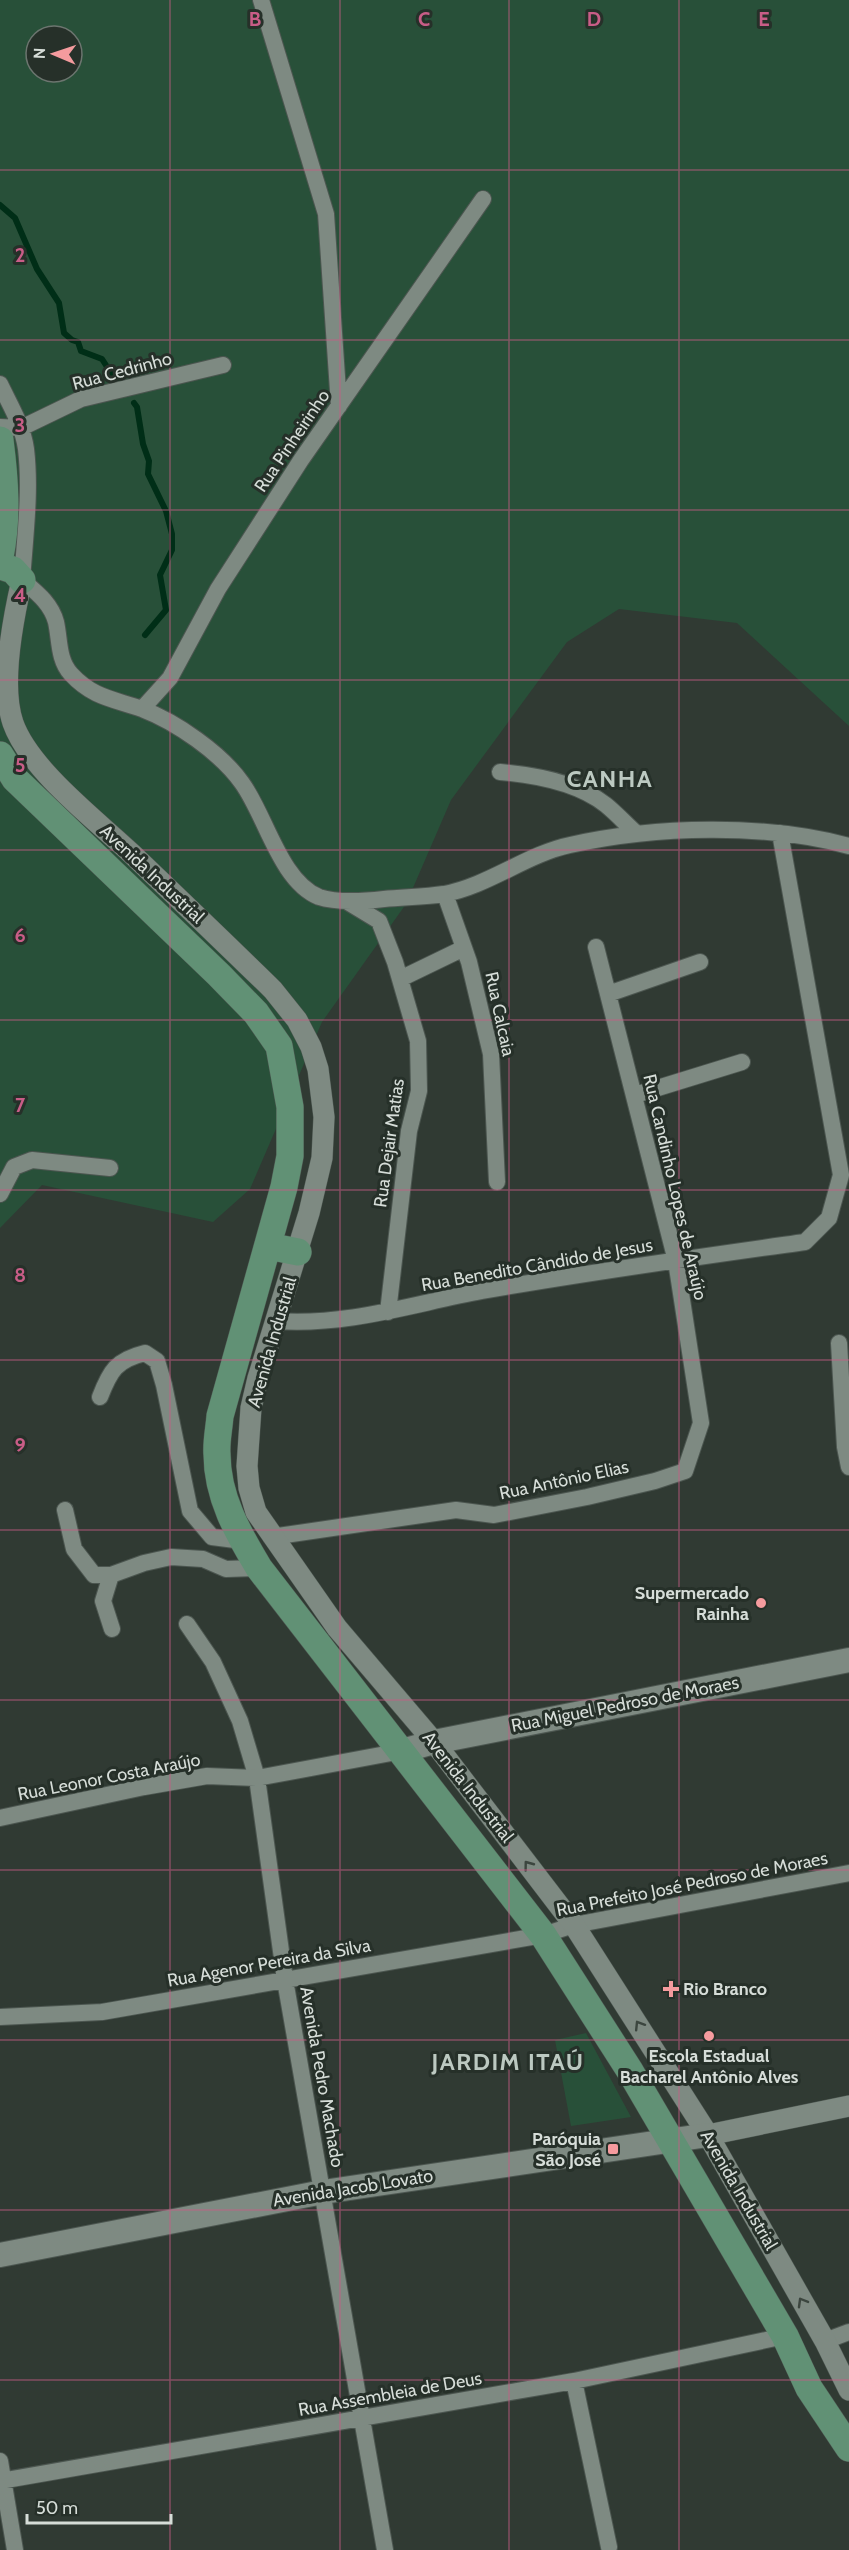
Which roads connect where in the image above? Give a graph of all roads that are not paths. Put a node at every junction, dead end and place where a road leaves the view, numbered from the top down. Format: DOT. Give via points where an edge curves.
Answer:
graph roads {
  1 [pos="261,0"];
  2 [pos="483,198"];
  3 [pos="223,365"];
  4 [pos="0,384"];
  5 [pos="339,406"];
  6 [pos="0,427"];
  7 [pos="10,434"];
  8 [pos="0,557"];
  9 [pos="0,566"];
  10 [pos="22,580"];
  11 [pos="142,710"];
  12 [pos="0,755"];
  13 [pos="500,772"];
  14 [pos="637,834"];
  15 [pos="780,834"];
  16 [pos="849,846"];
  17 [pos="445,894"];
  18 [pos="342,900"];
  19 [pos="596,947"];
  20 [pos="464,948"];
  21 [pos="700,962"];
  22 [pos="400,979"];
  23 [pos="608,994"];
  24 [pos="742,1062"];
  25 [pos="635,1095"];
  26 [pos="110,1168"];
  27 [pos="497,1182"];
  28 [pos="0,1194"];
  29 [pos="268,1246"];
  30 [pos="298,1251"];
  31 [pos="676,1261"];
  32 [pos="388,1312"];
  33 [pos="276,1321"];
  34 [pos="839,1343"];
  35 [pos="100,1397"];
  36 [pos="847,1447"];
  37 [pos="849,1467"];
  38 [pos="685,1471"];
  39 [pos="65,1510"];
  40 [pos="271,1537"];
  41 [pos="243,1541"];
  42 [pos="259,1568"];
  43 [pos="111,1575"];
  44 [pos="187,1624"];
  45 [pos="112,1629"];
  46 [pos="849,1660"];
  47 [pos="434,1742"];
  48 [pos="402,1751"];
  49 [pos="257,1778"];
  50 [pos="0,1818"];
  51 [pos="849,1874"];
  52 [pos="574,1925"];
  53 [pos="543,1935"];
  54 [pos="285,1980"];
  55 [pos="0,2017"];
  56 [pos="849,2106"];
  57 [pos="708,2135"];
  58 [pos="671,2140"];
  59 [pos="323,2192"];
  60 [pos="0,2255"];
  61 [pos="849,2332"];
  62 [pos="784,2336"];
  63 [pos="825,2341"];
  64 [pos="574,2381"];
  65 [pos="849,2390"];
  66 [pos="363,2419"];
  67 [pos="849,2448"];
  68 [pos="0,2461"];
  69 [pos="2,2481"];
  70 [pos="609,2547"];
  71 [pos="15,2550"];
  72 [pos="386,2550"];
  1 -- 5 [label="street" via="326,214"];
  2 -- 5 [label="street, Rua Pinheirinho"];
  3 -- 7 [label="street, Rua Cedrinho" via="81,399"];
  4 -- 7 [label="street, Avenida Industrial"];
  5 -- 11 [label="street, Rua Pinheirinho" via="218,589 170,678"];
  6 -- 7 [label="street, Rua Cedrinho"];
  7 -- 8 [label="main road, Avenida Industrial" via="5,534"];
  7 -- 10 [label="street, Avenida Industrial" via="26,448"];
  9 -- 10 [label="main road" via="13,570"];
  10 -- 11 [label="street" via="46,602 56,622 58,646 69,673 92,692"];
  10 -- 30 [label="street, Avenida Industrial" via="7,692 14,724 31,755 273,990 297,1020 310,1047 318,1069 324,1118 322,1158"];
  11 -- 18 [label="street" via="170,723 221,758 242,782 262,815 291,876 319,897"];
  12 -- 29 [label="main road, Avenida Industrial" via="15,779 248,1005 279,1046 291,1107 290,1156"];
  13 -- 14 [label="street" via="566,784 605,804"];
  14 -- 15 [label="street" via="698,830"];
  14 -- 17 [label="street" via="568,845"];
  15 -- 16 [label="street"];
  15 -- 31 [label="street, Rua Benedito Cândido de Jesus" via="841,1175 829,1218 806,1242"];
  17 -- 18 [label="street"];
  17 -- 20 [label="street, Rua Calcaia"];
  18 -- 22 [label="street, Rua Dejair Matias" via="379,921"];
  19 -- 23 [label="street, Rua Candinho Lopes de Araújo"];
  20 -- 22 [label="street"];
  20 -- 27 [label="street, Rua Calcaia" via="491,1054"];
  21 -- 23 [label="street"];
  22 -- 32 [label="street, Rua Dejair Matias" via="418,1041 419,1091 407,1143"];
  23 -- 25 [label="street, Rua Candinho Lopes de Araújo"];
  24 -- 25 [label="street"];
  25 -- 31 [label="street, Rua Candinho Lopes de Araújo"];
  26 -- 28 [label="street" via="32,1160 14,1167"];
  29 -- 30 [label="main road"];
  29 -- 41 [label="main road, Avenida Industrial" via="220,1416 216,1454 220,1489"];
  30 -- 33 [label="street, Avenida Industrial"];
  31 -- 32 [label="street, Rua Benedito Cândido de Jesus" via="483,1291"];
  31 -- 38 [label="street, Rua Candinho Lopes de Araújo" via="701,1423"];
  32 -- 33 [label="street, Rua Benedito Cândido de Jesus" via="310,1323"];
  33 -- 40 [label="street, Avenida Industrial" via="251,1408 248,1466 255,1512"];
  34 -- 36 [label="street"];
  35 -- 41 [label="street" via="110,1373 127,1358 145,1353 157,1360 190,1511 212,1537"];
  36 -- 37 [label="street"];
  38 -- 40 [label="street, Rua Antônio Elias" via="587,1497 494,1515 456,1510"];
  39 -- 43 [label="street" via="74,1549 94,1575"];
  40 -- 47 [label="street, Avenida Industrial" via="337,1628"];
  41 -- 42 [label="main road, Avenida Industrial"];
  42 -- 43 [label="street" via="226,1569 203,1559 171,1557"];
  42 -- 48 [label="main road, Avenida Industrial"];
  43 -- 45 [label="street" via="103,1601"];
  44 -- 49 [label="street, Avenida Pedro Machado" via="213,1662 240,1721"];
  46 -- 47 [label="main road, Rua Miguel Pedroso de Moraes"];
  47 -- 48 [label="main road, Rua Miguel Pedroso de Moraes"];
  52 -- 47 [label="street, Avenida Industrial, one-way"];
  48 -- 49 [label="street, Rua Leonor Costa Araújo"];
  48 -- 53 [label="main road, Avenida Industrial"];
  49 -- 50 [label="street, Rua Leonor Costa Araújo" via="207,1776"];
  49 -- 54 [label="street, Avenida Pedro Machado"];
  51 -- 52 [label="street, Rua Prefeito José Pedroso de Moraes"];
  52 -- 53 [label="street, Rua Prefeito José Pedroso de Moraes"];
  57 -- 52 [label="street, Avenida Industrial, one-way"];
  53 -- 54 [label="street, Rua Agenor Pereira da Silva"];
  53 -- 58 [label="main road, Avenida Industrial"];
  54 -- 55 [label="street, Rua Agenor Pereira da Silva" via="102,2012"];
  54 -- 59 [label="street, Avenida Pedro Machado"];
  56 -- 57 [label="street"];
  57 -- 58 [label="main road, Avenida Jacob Lovato"];
  63 -- 57 [label="street, Avenida Industrial, one-way"];
  58 -- 59 [label="main road, Avenida Jacob Lovato"];
  58 -- 62 [label="main road, Avenida Industrial"];
  59 -- 60 [label="main road, Avenida Jacob Lovato"];
  59 -- 66 [label="street, Avenida Pedro Machado"];
  61 -- 63 [label="street"];
  62 -- 64 [label="street, Rua Assembleia de Deus"];
  62 -- 67 [label="main road, Avenida Industrial" via="809,2388"];
  63 -- 65 [label="street, Avenida Industrial"];
  64 -- 66 [label="street, Rua Assembleia de Deus"];
  64 -- 70 [label="street"];
  66 -- 69 [label="street, Rua Assembleia de Deus"];
  66 -- 72 [label="street, Avenida Pedro Machado"];
  68 -- 69 [label="street"];
  69 -- 71 [label="street"];
}
